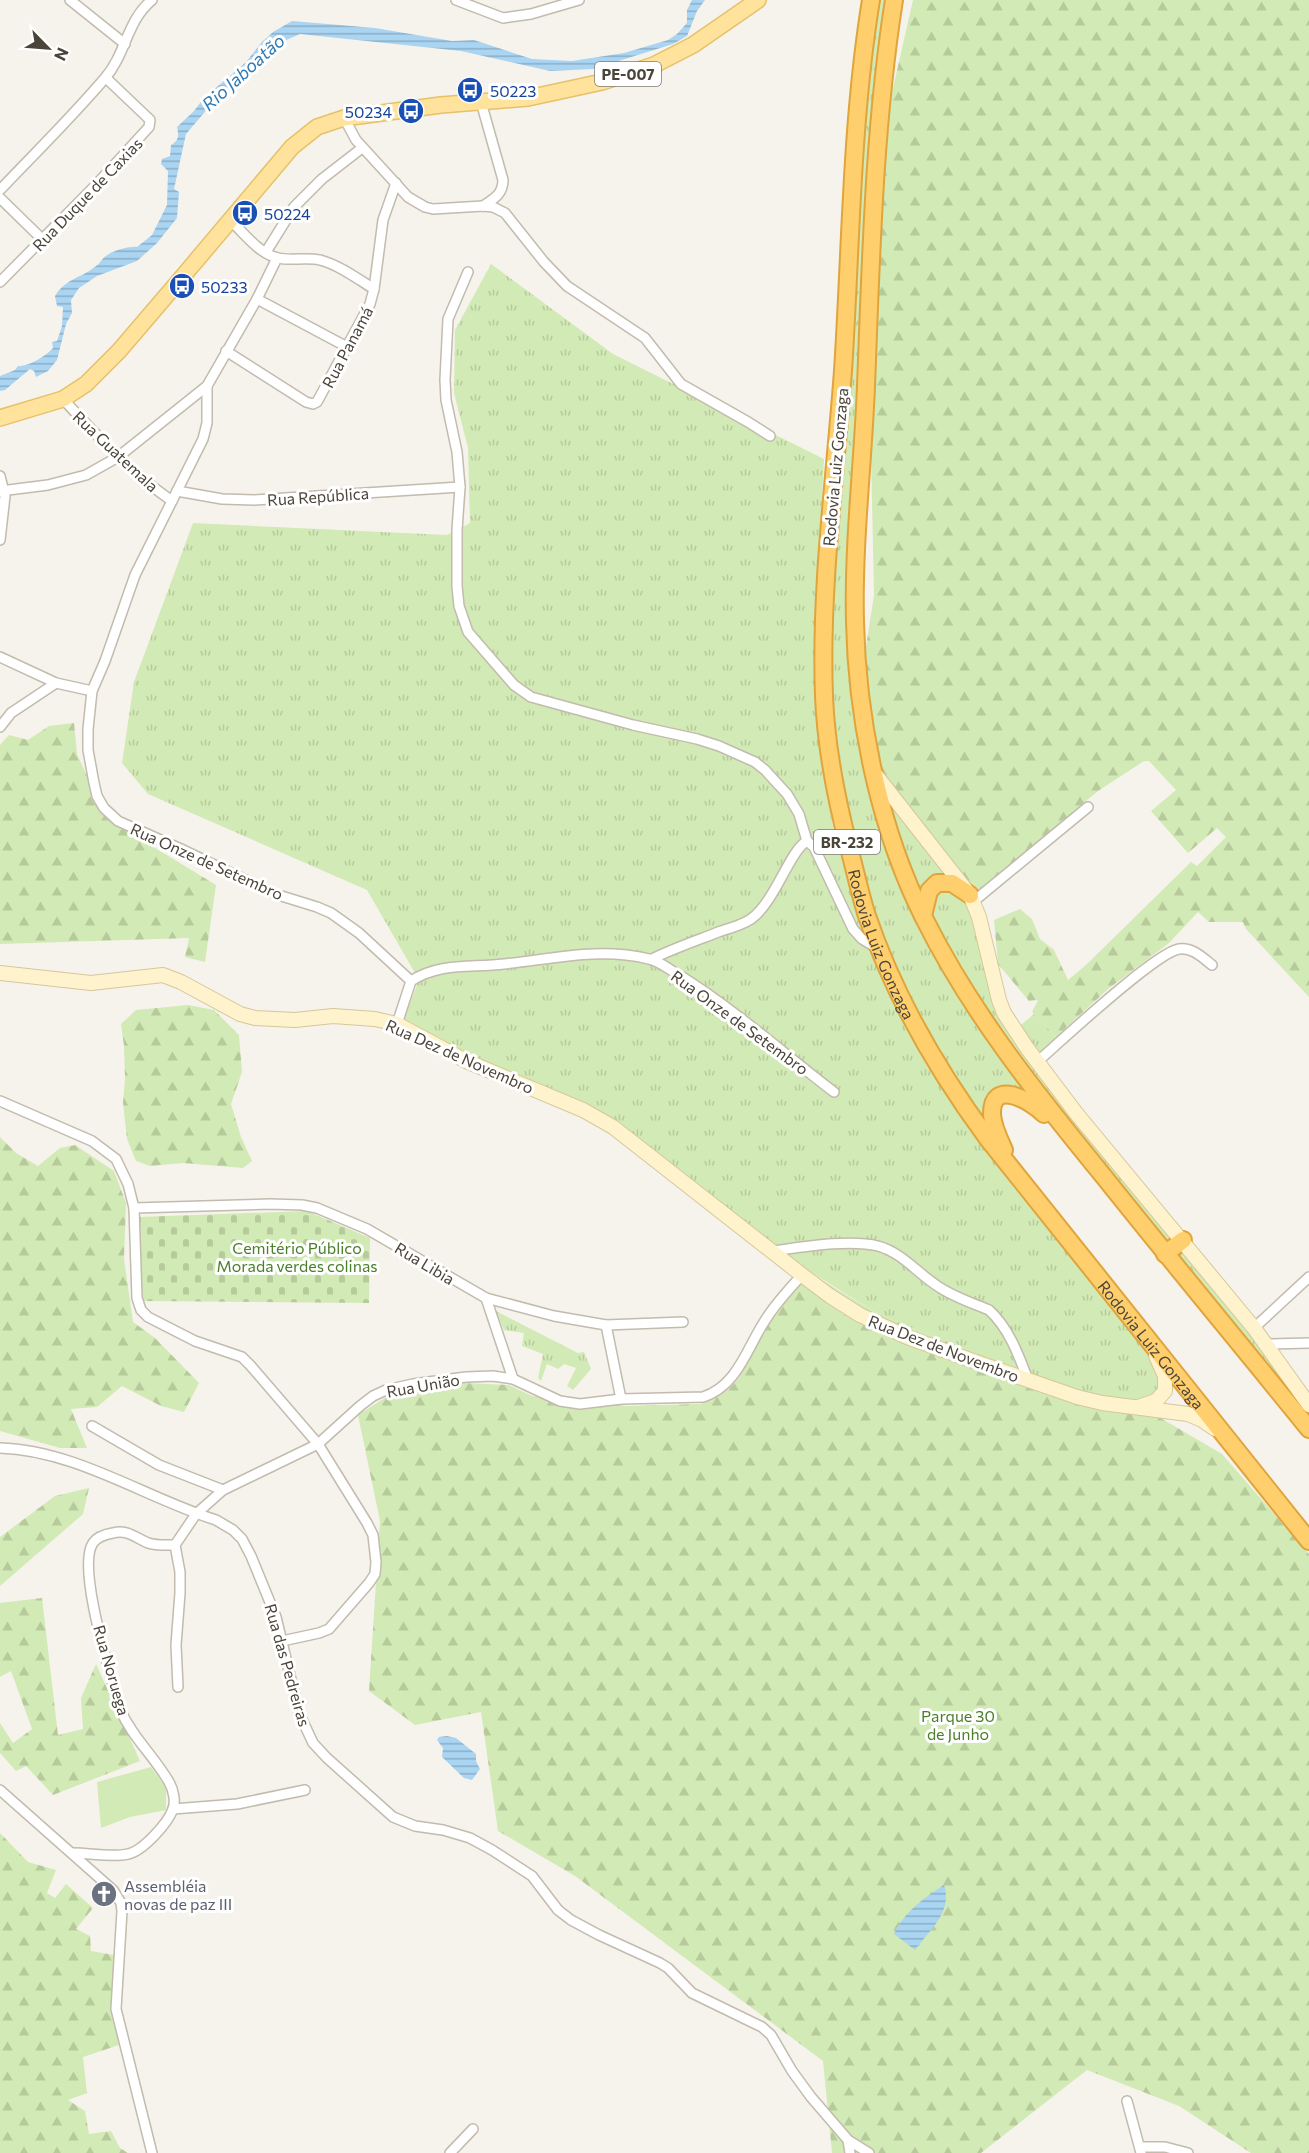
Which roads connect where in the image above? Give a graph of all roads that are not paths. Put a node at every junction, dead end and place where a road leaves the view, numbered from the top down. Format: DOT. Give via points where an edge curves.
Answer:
graph roads {
  1 [pos="70,0"];
  2 [pos="152,0"];
  3 [pos="456,0"];
  4 [pos="579,0"];
  5 [pos="758,0"];
  6 [pos="871,0"];
  7 [pos="894,0"];
  8 [pos="125,44"];
  9 [pos="106,78"];
  10 [pos="482,102"];
  11 [pos="345,118"];
  12 [pos="362,148"];
  13 [pos="396,183"];
  14 [pos="0,190"];
  15 [pos="0,198"];
  16 [pos="483,206"];
  17 [pos="230,220"];
  18 [pos="43,240"];
  19 [pos="266,252"];
  20 [pos="278,258"];
  21 [pos="468,272"];
  22 [pos="0,282"];
  23 [pos="374,289"];
  24 [pos="257,299"];
  25 [pos="349,348"];
  26 [pos="226,351"];
  27 [pos="207,386"];
  28 [pos="63,399"];
  29 [pos="0,418"];
  30 [pos="770,436"];
  31 [pos="118,457"];
  32 [pos="0,476"];
  33 [pos="460,487"];
  34 [pos="2,491"];
  35 [pos="177,491"];
  36 [pos="172,501"];
  37 [pos="0,540"];
  38 [pos="0,657"];
  39 [pos="56,683"];
  40 [pos="92,691"];
  41 [pos="0,727"];
  42 [pos="875,774"];
  43 [pos="1088,807"];
  44 [pos="807,841"];
  45 [pos="972,898"];
  46 [pos="923,917"];
  47 [pos="879,949"];
  48 [pos="652,959"];
  49 [pos="1212,964"];
  50 [pos="0,973"];
  51 [pos="411,981"];
  52 [pos="397,1024"];
  53 [pos="1037,1062"];
  54 [pos="834,1092"];
  55 [pos="0,1101"];
  56 [pos="1080,1148"];
  57 [pos="1010,1165"];
  58 [pos="134,1208"];
  59 [pos="1183,1240"];
  60 [pos="773,1251"];
  61 [pos="1165,1254"];
  62 [pos="802,1275"];
  63 [pos="1309,1277"];
  64 [pos="486,1298"];
  65 [pos="683,1322"];
  66 [pos="606,1325"];
  67 [pos="1254,1328"];
  68 [pos="1148,1337"];
  69 [pos="1309,1343"];
  70 [pos="1265,1344"];
  71 [pos="513,1378"];
  72 [pos="1028,1380"];
  73 [pos="621,1399"];
  74 [pos="1309,1405"];
  75 [pos="1136,1408"];
  76 [pos="92,1426"];
  77 [pos="1309,1429"];
  78 [pos="1229,1439"];
  79 [pos="318,1444"];
  80 [pos="0,1448"];
  81 [pos="223,1490"];
  82 [pos="196,1514"];
  83 [pos="1309,1541"];
  84 [pos="175,1545"];
  85 [pos="282,1641"];
  86 [pos="178,1687"];
  87 [pos="0,1790"];
  88 [pos="305,1790"];
  89 [pos="173,1809"];
  90 [pos="73,1853"];
  91 [pos="1127,2101"];
  92 [pos="473,2129"];
  93 [pos="848,2140"];
  94 [pos="1140,2150"];
  95 [pos="152,2153"];
  96 [pos="450,2153"];
  97 [pos="850,2153"];
  98 [pos="869,2153"];
  99 [pos="1188,2153"];
  1 -- 8 [label="street"];
  2 -- 8 [label="street" via="138,13"];
  3 -- 4 [label="street" via="503,18"];
  5 -- 10 [label="main road, PE-007" via="693,45 654,65 561,92"];
  6 -- 47 [label="highway, Rodovia Luiz Gonzaga / BR-232" via="858,103 843,373 826,574 824,694 826,734 838,804"];
  7 -- 42 [label="highway, Rodovia Luiz Gonzaga / BR-232" via="878,142 856,568 857,667"];
  8 -- 9 [label="street"];
  9 -- 14 [label="street"];
  9 -- 18 [label="street, Rua Duque de Caxias" via="150,120 149,127"];
  10 -- 11 [label="main road, PE-007"];
  10 -- 16 [label="street" via="503,180 498,196"];
  11 -- 12 [label="street"];
  11 -- 17 [label="main road, PE-007" via="317,127 303,137"];
  12 -- 13 [label="street"];
  12 -- 19 [label="street" via="294,207"];
  13 -- 16 [label="street" via="408,197 425,207"];
  13 -- 23 [label="street, Rua Panamá" via="383,220"];
  15 -- 18 [label="street"];
  16 -- 30 [label="street" via="505,213 567,286 645,339 681,384"];
  17 -- 19 [label="street"];
  17 -- 28 [label="main road, PE-007" via="119,351 86,384"];
  18 -- 22 [label="street, Rua Duque de Caxias"];
  19 -- 20 [label="street"];
  20 -- 23 [label="street" via="322,261"];
  20 -- 24 [label="street"];
  21 -- 33 [label="street" via="448,319 445,380"];
  23 -- 25 [label="street, Rua Panamá"];
  24 -- 25 [label="street"];
  24 -- 26 [label="street"];
  25 -- 26 [label="street, Rua Panamá" via="315,404"];
  26 -- 27 [label="street"];
  27 -- 31 [label="street"];
  27 -- 35 [label="street, Rua Onze de Setembro" via="205,433"];
  28 -- 29 [label="main road, PE-007"];
  28 -- 31 [label="street, Rua Guatemala"];
  31 -- 34 [label="street" via="69,481"];
  31 -- 36 [label="street, Rua Guatemala"];
  32 -- 34 [label="street"];
  33 -- 35 [label="street, Rua República" via="254,500"];
  33 -- 44 [label="street" via="457,530 463,622 473,640 514,685 546,702 697,739 744,756 765,770 787,794 799,814"];
  34 -- 37 [label="street"];
  35 -- 36 [label="street, Rua Onze de Setembro"];
  36 -- 40 [label="street, Rua Onze de Setembro" via="126,596"];
  38 -- 39 [label="street"];
  39 -- 40 [label="street"];
  39 -- 41 [label="street" via="11,713"];
  40 -- 51 [label="street, Rua Onze de Setembro" via="88,750 97,796 110,815 275,894 331,913"];
  42 -- 45 [label="main road"];
  42 -- 46 [label="highway, Rodovia Luiz Gonzaga / BR-232" via="885,822"];
  43 -- 45 [label="street"];
  44 -- 47 [label="street" via="814,847 853,929"];
  44 -- 48 [label="street" via="751,919"];
  45 -- 46 [label="highway" via="952,883 937,883 928,891"];
  45 -- 53 [label="main road" via="1002,1007"];
  46 -- 56 [label="highway, Rodovia Luiz Gonzaga / BR-232" via="962,987 1002,1047"];
  47 -- 57 [label="highway, Rodovia Luiz Gonzaga / BR-232" via="932,1059"];
  48 -- 51 [label="street, Rua Onze de Setembro" via="575,953 430,971"];
  48 -- 54 [label="street, Rua Onze de Setembro" via="714,998"];
  49 -- 53 [label="street" via="1188,949 1168,954"];
  50 -- 52 [label="main road, Rua Dez de Novembro" via="91,983 163,975 255,1018 278,1021 356,1016"];
  51 -- 52 [label="street"];
  52 -- 60 [label="main road, Rua Dez de Novembro" via="466,1061 600,1119"];
  53 -- 59 [label="main road"];
  55 -- 58 [label="street" via="92,1141 112,1154 121,1167"];
  56 -- 57 [label="highway, BR-232" via="1035,1105 1005,1095 997,1099 992,1117"];
  56 -- 61 [label="highway, Rodovia Luiz Gonzaga / BR-232"];
  57 -- 68 [label="highway, Rodovia Luiz Gonzaga / BR-232"];
  58 -- 64 [label="street, Rua Libia" via="270,1204 317,1208 367,1229"];
  58 -- 79 [label="street" via="137,1298 141,1311 195,1341 242,1357"];
  59 -- 61 [label="highway"];
  59 -- 67 [label="main road"];
  60 -- 62 [label="main road, Rua Dez de Novembro"];
  60 -- 72 [label="street, Rua Dez de Novembro" via="818,1245 886,1249 945,1291 993,1314 1017,1352"];
  61 -- 77 [label="highway, Rodovia Luiz Gonzaga / BR-232"];
  62 -- 72 [label="main road, Rua Dez de Novembro" via="846,1306 907,1337"];
  62 -- 73 [label="street, Rua União" via="766,1318 733,1378 723,1388 703,1397"];
  63 -- 67 [label="street"];
  64 -- 66 [label="street, Rua Libia"];
  64 -- 71 [label="street"];
  65 -- 66 [label="street, Rua Libia"];
  66 -- 73 [label="street"];
  67 -- 70 [label="main road"];
  68 -- 75 [label="main road" via="1166,1376 1166,1387 1156,1401"];
  68 -- 78 [label="highway, Rodovia Luiz Gonzaga / BR-232"];
  69 -- 70 [label="street"];
  70 -- 74 [label="main road"];
  71 -- 73 [label="street, Rua União" via="560,1401 591,1404"];
  71 -- 79 [label="street, Rua União" via="466,1377 386,1390 366,1401"];
  72 -- 75 [label="main road, Rua Dez de Novembro" via="1077,1397"];
  75 -- 78 [label="main road, Rua Dez de Novembro" via="1194,1416"];
  76 -- 81 [label="street" via="159,1465"];
  78 -- 83 [label="highway, Rodovia Luiz Gonzaga / BR-232"];
  79 -- 81 [label="street, Rua União"];
  79 -- 85 [label="street" via="367,1523 376,1548 375,1574 329,1629"];
  80 -- 82 [label="street, Rua das Pedreiras" via="62,1459"];
  81 -- 82 [label="street, Rua União"];
  82 -- 84 [label="street, Rua União"];
  82 -- 85 [label="street, Rua das Pedreiras" via="226,1525 242,1539 270,1601"];
  84 -- 86 [label="street" via="180,1572"];
  84 -- 89 [label="street, Rua Noruega" via="157,1545 120,1531 104,1536 94,1542 88,1577 120,1709 170,1784"];
  85 -- 93 [label="street, Rua das Pedreiras" via="307,1733 327,1758 382,1809 404,1823 470,1838 507,1858 532,1876 558,1910 572,1920 660,1963 692,1993 762,2027 780,2046 811,2097"];
  87 -- 90 [label="street"];
  88 -- 89 [label="street" via="237,1804"];
  89 -- 90 [label="street" via="144,1845 131,1854"];
  90 -- 95 [label="street" via="118,1897 122,1911 116,2009"];
  91 -- 94 [label="street"];
  92 -- 96 [label="street"];
  93 -- 97 [label="street"];
  93 -- 98 [label="street, Rua das Pedreiras"];
  94 -- 99 [label="street" via="1165,2147"];
}
